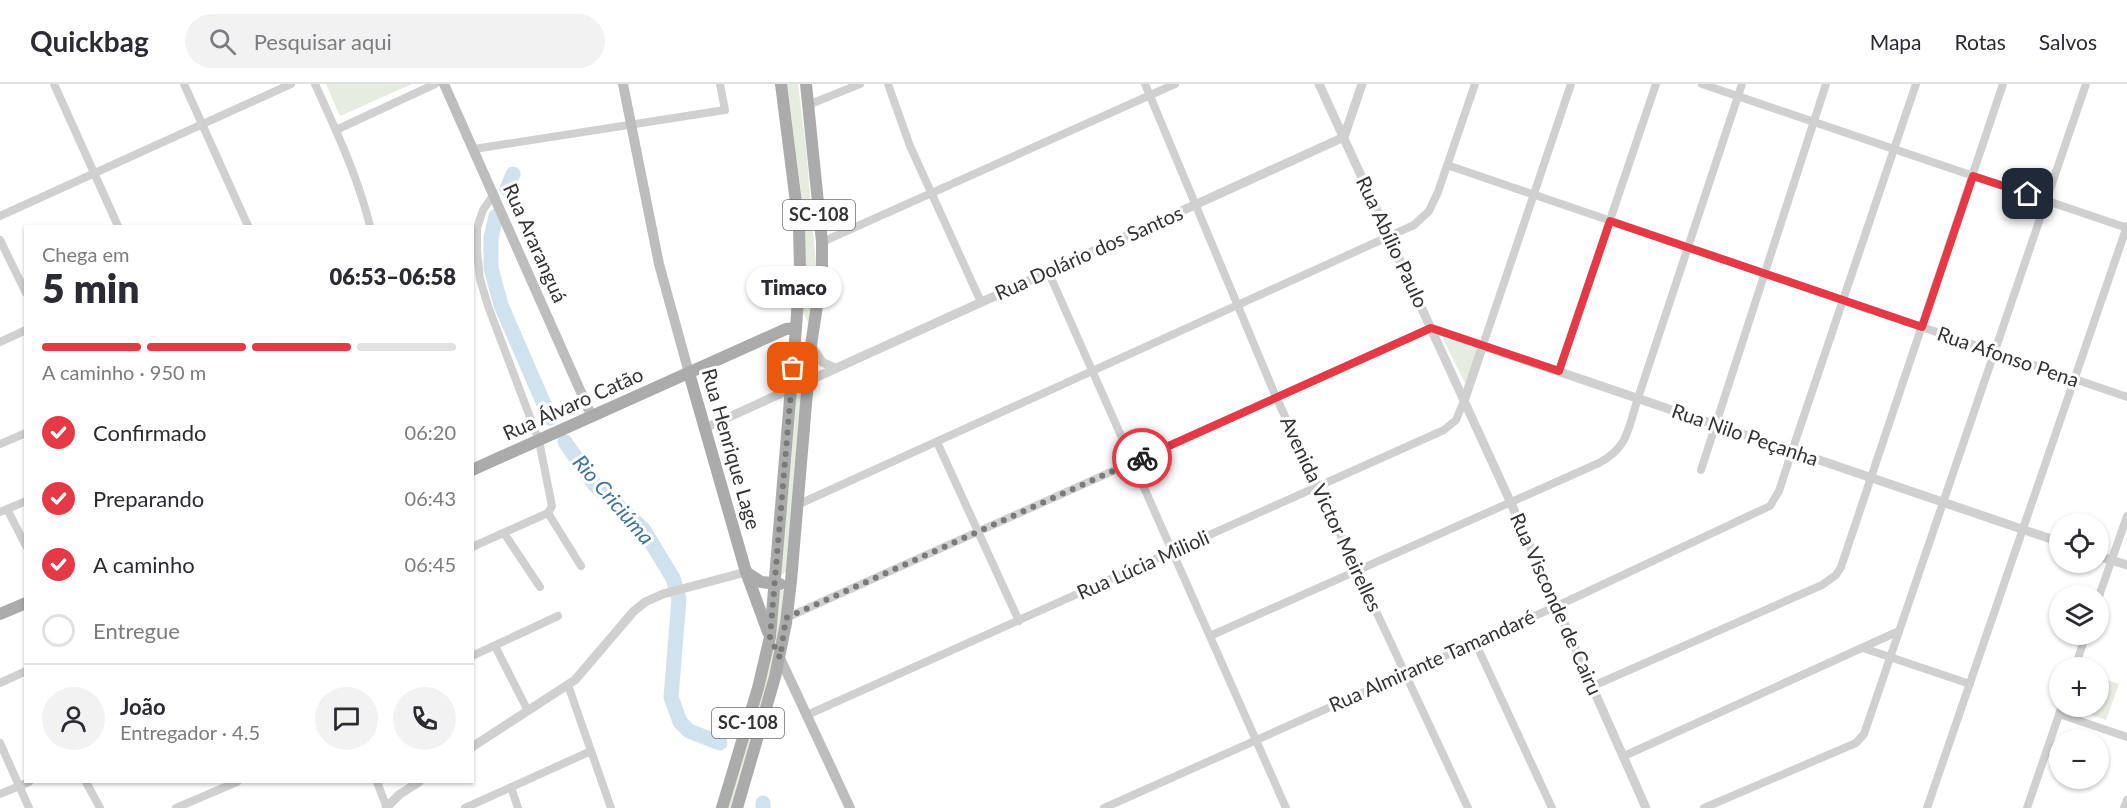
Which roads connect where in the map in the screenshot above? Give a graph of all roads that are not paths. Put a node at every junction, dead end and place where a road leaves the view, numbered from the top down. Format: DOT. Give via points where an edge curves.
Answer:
graph roads {
  1 [pos="54,84"];
  2 [pos="184,84"];
  3 [pos="291,84"];
  4 [pos="315,84"];
  5 [pos="435,84"];
  6 [pos="444,84"];
  7 [pos="623,84"];
  8 [pos="720,84"];
  9 [pos="782,84"];
  10 [pos="806,84"];
  11 [pos="860,84"];
  12 [pos="888,84"];
  13 [pos="1145,84"];
  14 [pos="1175,84"];
  15 [pos="1319,84"];
  16 [pos="1362,84"];
  17 [pos="1475,84"];
  18 [pos="1571,84"];
  19 [pos="1656,84"];
  20 [pos="1702,84"];
  21 [pos="1742,84"];
  22 [pos="1826,84"];
  23 [pos="1916,84"];
  24 [pos="2003,84"];
  25 [pos="2086,84"];
  26 [pos="1150,96"];
  27 [pos="1738,96"];
  28 [pos="808,105"];
  29 [pos="1814,122"];
  30 [pos="202,124"];
  31 [pos="631,125"];
  32 [pos="336,130"];
  33 [pos="1344,137"];
  34 [pos="474,149"];
  35 [pos="1894,149"];
  36 [pos="1447,165"];
  37 [pos="94,173"];
  38 [pos="1973,176"];
  39 [pos="931,193"];
  40 [pos="494,194"];
  41 [pos="1534,195"];
  42 [pos="2046,200"];
  43 [pos="1196,204"];
  44 [pos="0,216"];
  45 [pos="1610,221"];
  46 [pos="118,225"];
  47 [pos="248,225"];
  48 [pos="370,225"];
  49 [pos="2127,227"];
  50 [pos="1389,237"];
  51 [pos="0,240"];
  52 [pos="822,242"];
  53 [pos="1688,248"];
  54 [pos="1048,271"];
  55 [pos="1764,274"];
  56 [pos="24,289"];
  57 [pos="1843,300"];
  58 [pos="981,302"];
  59 [pos="1237,306"];
  60 [pos="793,325"];
  61 [pos="1922,327"];
  62 [pos="1431,328"];
  63 [pos="24,331"];
  64 [pos="0,342"];
  65 [pos="811,345"];
  66 [pos="1483,345"];
  67 [pos="1994,352"];
  68 [pos="835,368"];
  69 [pos="1093,371"];
  70 [pos="1559,371"];
  71 [pos="689,373"];
  72 [pos="2074,379"];
  73 [pos="808,380"];
  74 [pos="791,388"];
  75 [pos="1276,397"];
  76 [pos="2127,397"];
  77 [pos="1638,398"];
  78 [pos="1464,401"];
  79 [pos="592,417"];
  80 [pos="1715,424"];
  81 [pos="705,428"];
  82 [pos="24,434"];
  83 [pos="539,441"];
  84 [pos="937,442"];
  85 [pos="0,444"];
  86 [pos="1792,451"];
  87 [pos="1133,462"];
  88 [pos="474,469"];
  89 [pos="1701,470"];
  90 [pos="1872,478"];
  91 [pos="1317,487"];
  92 [pos="1510,501"];
  93 [pos="24,502"];
  94 [pos="1943,502"];
  95 [pos="797,505"];
  96 [pos="4,511"];
  97 [pos="548,513"];
  98 [pos="2127,516"];
  99 [pos="2023,530"];
  100 [pos="978,532"];
  101 [pos="504,533"];
  102 [pos="2049,538"];
  103 [pos="24,543"];
  104 [pos="474,546"];
  105 [pos="1173,552"];
  106 [pos="2109,559"];
  107 [pos="2112,560"];
  108 [pos="581,566"];
  109 [pos="2127,566"];
  110 [pos="1357,570"];
  111 [pos="746,572"];
  112 [pos="791,581"];
  113 [pos="775,585"];
  114 [pos="2103,585"];
  115 [pos="540,587"];
  116 [pos="24,604"];
  117 [pos="1557,606"];
  118 [pos="0,614"];
  119 [pos="558,616"];
  120 [pos="786,618"];
  121 [pos="1019,621"];
  122 [pos="1899,632"];
  123 [pos="1210,636"];
  124 [pos="770,637"];
  125 [pos="1475,642"];
  126 [pos="495,646"];
  127 [pos="1863,648"];
  128 [pos="474,655"];
  129 [pos="1891,657"];
  130 [pos="780,658"];
  131 [pos="24,672"];
  132 [pos="1405,674"];
  133 [pos="0,683"];
  134 [pos="1970,684"];
  135 [pos="568,685"];
  136 [pos="1593,686"];
  137 [pos="528,711"];
  138 [pos="807,715"];
  139 [pos="2058,717"];
  140 [pos="2077,717"];
  141 [pos="2127,737"];
  142 [pos="1256,740"];
  143 [pos="0,742"];
  144 [pos="474,746"];
  145 [pos="591,751"];
  146 [pos="1624,756"];
  147 [pos="26,783"];
  148 [pos="87,783"];
  149 [pos="235,783"];
  150 [pos="377,783"];
  151 [pos="417,783"];
  152 [pos="19,786"];
  153 [pos="511,787"];
  154 [pos="0,794"];
  155 [pos="2127,800"];
  156 [pos="1108,807"];
  157 [pos="29,808"];
  158 [pos="100,808"];
  159 [pos="176,808"];
  160 [pos="386,808"];
  161 [pos="465,808"];
  162 [pos="518,808"];
  163 [pos="611,808"];
  164 [pos="722,808"];
  165 [pos="737,808"];
  166 [pos="850,808"];
  167 [pos="1286,808"];
  168 [pos="1468,808"];
  169 [pos="1552,808"];
  170 [pos="1646,808"];
  171 [pos="1704,808"];
  172 [pos="1927,808"];
  173 [pos="2026,808"];
  174 [pos="2124,808"];
  1 -- 37 [label="street"];
  2 -- 30 [label="street"];
  3 -- 30 [label="street"];
  4 -- 32 [label="street"];
  5 -- 32 [label="street"];
  6 -- 34 [label="main road, Rua Araranguá"];
  7 -- 31 [label="main road, Rua Henrique Lage"];
  8 -- 31 [label="street" via="725,110"];
  9 -- 60 [label="main road, SC-108" via="799,226 800,269"];
  10 -- 28 [label="main road, SC-108"];
  11 -- 28 [label="street"];
  12 -- 39 [label="street"];
  13 -- 26 [label="street, Avenida Victor Meirelles"];
  14 -- 26 [label="street"];
  15 -- 33 [label="street, Rua Abílio Paulo"];
  16 -- 33 [label="street"];
  17 -- 36 [label="street"];
  18 -- 41 [label="street"];
  19 -- 45 [label="street"];
  20 -- 27 [label="street"];
  21 -- 27 [label="street"];
  22 -- 29 [label="street"];
  23 -- 35 [label="street, Rua Almirante Tamandaré"];
  24 -- 38 [label="street"];
  25 -- 42 [label="street"];
  26 -- 39 [label="street"];
  26 -- 43 [label="street, Avenida Victor Meirelles"];
  27 -- 29 [label="street"];
  27 -- 53 [label="street"];
  28 -- 52 [label="main road, SC-108"];
  29 -- 35 [label="street"];
  29 -- 55 [label="street"];
  30 -- 37 [label="street"];
  30 -- 47 [label="street"];
  31 -- 34 [label="street"];
  31 -- 71 [label="main road, Rua Henrique Lage" via="659,264"];
  32 -- 48 [label="street"];
  33 -- 43 [label="street, Rua Dolário dos Santos"];
  33 -- 50 [label="street, Rua Abílio Paulo"];
  34 -- 40 [label="main road, Rua Araranguá"];
  35 -- 38 [label="street"];
  35 -- 57 [label="street, Rua Almirante Tamandaré"];
  36 -- 41 [label="street, Rua Afonso Pena"];
  36 -- 50 [label="street" via="1429,211 1414,225"];
  37 -- 44 [label="street"];
  37 -- 46 [label="street"];
  38 -- 42 [label="street"];
  38 -- 61 [label="street"];
  39 -- 52 [label="street"];
  39 -- 58 [label="street"];
  40 -- 79 [label="main road, Rua Araranguá"];
  40 -- 83 [label="street" via="477,228 480,279"];
  41 -- 45 [label="street, Rua Afonso Pena"];
  41 -- 66 [label="street"];
  42 -- 49 [label="street"];
  42 -- 67 [label="street"];
  43 -- 54 [label="street, Rua Dolário dos Santos"];
  43 -- 59 [label="street, Avenida Victor Meirelles"];
  45 -- 53 [label="street, Rua Afonso Pena"];
  45 -- 70 [label="street"];
  49 -- 72 [label="street"];
  50 -- 59 [label="street"];
  50 -- 62 [label="street, Rua Abílio Paulo"];
  51 -- 56 [label="street"];
  52 -- 65 [label="main road, SC-108" via="819,304"];
  53 -- 55 [label="street, Rua Afonso Pena"];
  53 -- 77 [label="street"];
  54 -- 58 [label="street, Rua Dolário dos Santos"];
  54 -- 69 [label="street"];
  55 -- 57 [label="street, Rua Afonso Pena"];
  55 -- 80 [label="street"];
  57 -- 61 [label="street, Rua Afonso Pena"];
  57 -- 86 [label="street, Rua Almirante Tamandaré"];
  58 -- 68 [label="street, Rua Dolário dos Santos"];
  59 -- 69 [label="street"];
  59 -- 75 [label="street, Avenida Victor Meirelles"];
  60 -- 65 [label="main road" via="804,332"];
  60 -- 71 [label="main road, Rua Álvaro Catão"];
  60 -- 74 [label="main road, SC-108"];
  61 -- 67 [label="street, Rua Afonso Pena"];
  61 -- 90 [label="street"];
  62 -- 66 [label="street, Rua Nilo Peçanha"];
  62 -- 75 [label="street"];
  62 -- 78 [label="street, Rua Abílio Paulo"];
  63 -- 64 [label="street"];
  65 -- 68 [label="street" via="822,362"];
  65 -- 73 [label="main road, SC-108"];
  66 -- 70 [label="street, Rua Nilo Peçanha"];
  66 -- 78 [label="street"];
  67 -- 72 [label="street, Rua Afonso Pena"];
  67 -- 94 [label="street"];
  68 -- 73 [label="street, Rua Dolário dos Santos"];
  69 -- 84 [label="street"];
  69 -- 87 [label="street"];
  70 -- 77 [label="street, Rua Nilo Peçanha"];
  71 -- 79 [label="main road, Rua Álvaro Catão"];
  71 -- 81 [label="main road, Rua Henrique Lage"];
  72 -- 76 [label="street, Rua Afonso Pena"];
  72 -- 99 [label="street"];
  73 -- 74 [label="street, Rua Dolário dos Santos"];
  73 -- 95 [label="main road, SC-108"];
  74 -- 81 [label="street, Rua Dolário dos Santos"];
  74 -- 113 [label="main road, SC-108"];
  75 -- 87 [label="street"];
  75 -- 91 [label="street, Avenida Victor Meirelles"];
  77 -- 80 [label="street, Rua Nilo Peçanha"];
  77 -- 92 [label="street" via="1623,444 1614,454"];
  78 -- 91 [label="street, Rua Lúcia Milioli" via="1456,420 1444,430"];
  78 -- 92 [label="street, Rua Visconde de Cairu"];
  79 -- 83 [label="main road, Rua Álvaro Catão"];
  80 -- 86 [label="street, Rua Nilo Peçanha"];
  80 -- 89 [label="street"];
  81 -- 111 [label="main road, Rua Henrique Lage"];
  82 -- 85 [label="street"];
  83 -- 88 [label="main road, Rua Álvaro Catão"];
  83 -- 97 [label="street" via="552,501"];
  84 -- 95 [label="street"];
  84 -- 100 [label="street"];
  86 -- 90 [label="street, Rua Nilo Peçanha"];
  86 -- 117 [label="street, Rua Almirante Tamandaré" via="1775,500 1763,511"];
  87 -- 100 [label="street"];
  87 -- 105 [label="street"];
  90 -- 94 [label="street, Rua Nilo Peçanha"];
  90 -- 136 [label="street" via="1842,567 1830,581"];
  91 -- 105 [label="street, Rua Lúcia Milioli"];
  91 -- 110 [label="street, Avenida Victor Meirelles"];
  92 -- 110 [label="street"];
  92 -- 117 [label="street, Rua Visconde de Cairu"];
  93 -- 96 [label="street"];
  94 -- 99 [label="street, Rua Nilo Peçanha"];
  94 -- 122 [label="street"];
  95 -- 112 [label="main road, SC-108"];
  96 -- 103 [label="street"];
  97 -- 101 [label="street"];
  97 -- 108 [label="street"];
  98 -- 107 [label="street"];
  99 -- 102 [label="street, Rua Nilo Peçanha"];
  99 -- 134 [label="street"];
  100 -- 120 [label="street"];
  100 -- 121 [label="street"];
  101 -- 104 [label="street"];
  101 -- 115 [label="street"];
  105 -- 121 [label="street, Rua Lúcia Milioli"];
  105 -- 123 [label="street"];
  106 -- 107 [label="street"];
  107 -- 109 [label="street"];
  107 -- 114 [label="street"];
  110 -- 123 [label="street"];
  110 -- 132 [label="street, Avenida Victor Meirelles"];
  111 -- 113 [label="main road" via="760,582"];
  111 -- 124 [label="main road, Rua Henrique Lage"];
  111 -- 135 [label="street" via="654,597 640,606"];
  112 -- 113 [label="main road"];
  112 -- 120 [label="main road, SC-108"];
  113 -- 124 [label="main road, SC-108"];
  116 -- 118 [label="main road"];
  117 -- 125 [label="street, Rua Almirante Tamandaré"];
  117 -- 136 [label="street, Rua Visconde de Cairu"];
  119 -- 126 [label="street"];
  120 -- 130 [label="main road, SC-108"];
  121 -- 138 [label="street, Rua Lúcia Milioli"];
  122 -- 127 [label="street"];
  122 -- 129 [label="street"];
  123 -- 142 [label="street"];
  124 -- 130 [label="main road, Rua Henrique Lage"];
  124 -- 164 [label="main road, SC-108"];
  125 -- 132 [label="street, Rua Almirante Tamandaré"];
  125 -- 169 [label="street"];
  126 -- 128 [label="street"];
  126 -- 137 [label="street"];
  127 -- 129 [label="street"];
  127 -- 146 [label="street"];
  129 -- 134 [label="street"];
  129 -- 171 [label="street" via="1861,740"];
  130 -- 138 [label="main road, Rua Henrique Lage"];
  130 -- 165 [label="main road, SC-108"];
  131 -- 133 [label="street"];
  132 -- 142 [label="street, Rua Almirante Tamandaré"];
  132 -- 168 [label="street, Avenida Victor Meirelles"];
  134 -- 172 [label="street"];
  135 -- 137 [label="street"];
  135 -- 145 [label="street"];
  136 -- 146 [label="street, Rua Visconde de Cairu"];
  137 -- 144 [label="street"];
  138 -- 166 [label="main road, Rua Henrique Lage"];
  139 -- 173 [label="street"];
  140 -- 141 [label="street"];
  142 -- 156 [label="street, Rua Almirante Tamandaré"];
  142 -- 167 [label="street"];
  143 -- 152 [label="street"];
  145 -- 153 [label="street"];
  145 -- 163 [label="street"];
  146 -- 170 [label="street, Rua Visconde de Cairu"];
  147 -- 152 [label="street"];
  148 -- 158 [label="street"];
  149 -- 159 [label="street"];
  150 -- 160 [label="street"];
  151 -- 160 [label="street"];
  152 -- 154 [label="street"];
  152 -- 157 [label="street"];
  153 -- 161 [label="street"];
  153 -- 162 [label="street"];
  155 -- 174 [label="street"];
}
